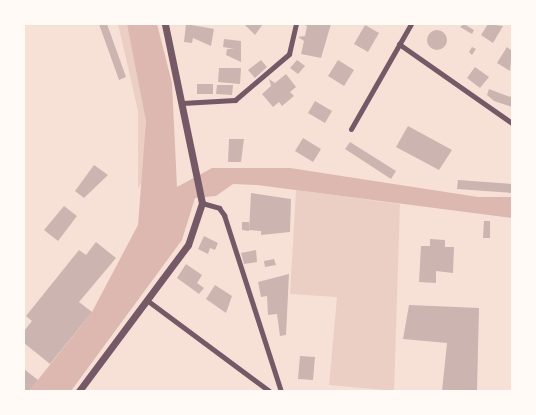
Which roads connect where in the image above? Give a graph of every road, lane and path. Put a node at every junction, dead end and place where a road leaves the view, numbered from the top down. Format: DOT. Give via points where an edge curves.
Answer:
graph roads {
  1 [pos="165,24"];
  2 [pos="296,24"];
  3 [pos="412,24"];
  4 [pos="399,44"];
  5 [pos="182,102"];
  6 [pos="512,123"];
  7 [pos="350,129"];
  8 [pos="202,201"];
  9 [pos="148,301"];
  10 [pos="79,391"];
  11 [pos="269,391"];
  12 [pos="281,391"];
  1 -- 5 [label="street"];
  2 -- 5 [label="street" via="289,54 235,100"];
  3 -- 4 [label="street"];
  4 -- 6 [label="street"];
  4 -- 7 [label="street"];
  5 -- 8 [label="street"];
  8 -- 9 [label="street" via="188,245"];
  8 -- 12 [label="street" via="219,208 224,216"];
  9 -- 10 [label="street"];
  9 -- 11 [label="street"];
}
